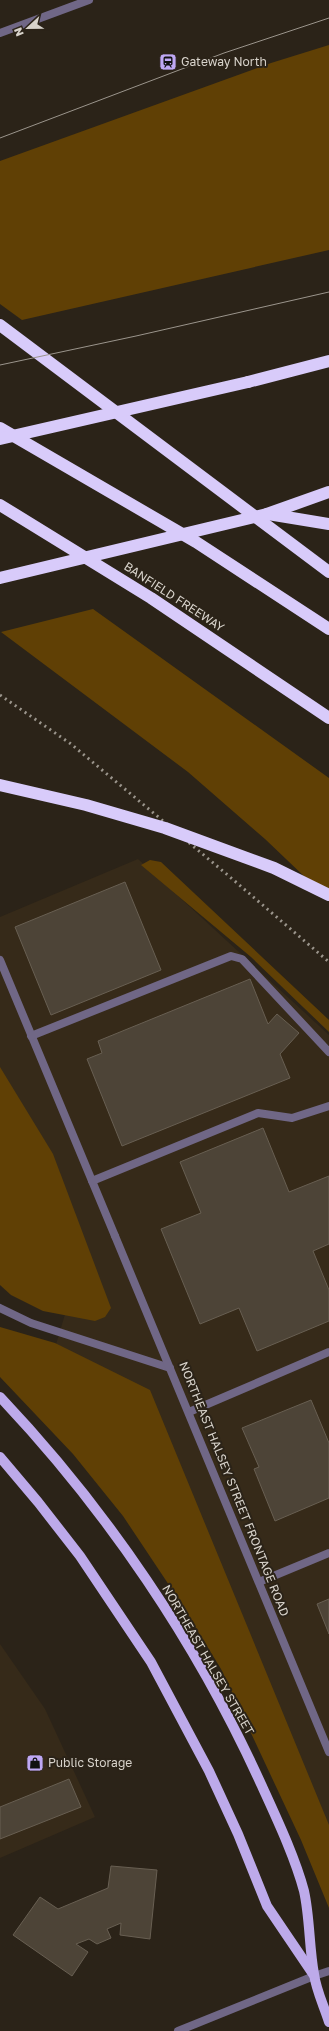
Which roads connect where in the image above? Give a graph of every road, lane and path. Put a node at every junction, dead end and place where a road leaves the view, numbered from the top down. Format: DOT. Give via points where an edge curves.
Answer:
graph roads {
  1 [pos="89,0"];
  2 [pos="0,33"];
  3 [pos="0,325"];
  4 [pos="329,361"];
  5 [pos="0,428"];
  6 [pos="0,439"];
  7 [pos="329,492"];
  8 [pos="0,505"];
  9 [pos="267,514"];
  10 [pos="329,524"];
  11 [pos="329,572"];
  12 [pos="0,578"];
  13 [pos="329,629"];
  14 [pos="329,718"];
  15 [pos="0,785"];
  16 [pos="329,895"];
  17 [pos="0,960"];
  18 [pos="31,1036"];
  19 [pos="329,1052"];
  20 [pos="329,1106"];
  21 [pos="92,1181"];
  22 [pos="0,1308"];
  23 [pos="329,1352"];
  24 [pos="170,1368"];
  25 [pos="0,1398"];
  26 [pos="189,1412"];
  27 [pos="0,1457"];
  28 [pos="329,1553"];
  29 [pos="259,1582"];
  30 [pos="329,1752"];
  31 [pos="329,1970"];
  32 [pos="314,1976"];
  33 [pos="329,2022"];
  34 [pos="178,2031"];
  1 -- 2 [label="street"];
  3 -- 11 [label="highway"];
  4 -- 6 [label="highway, bridge"];
  5 -- 13 [label="highway" via="196,542"];
  7 -- 9 [label="highway"];
  8 -- 14 [label="highway, BANFIELD FREEWAY" via="151,598"];
  9 -- 10 [label="highway"];
  9 -- 12 [label="highway, bridge"];
  15 -- 16 [label="highway, bridge" via="86,805 166,828 274,868"];
  17 -- 18 [label="street, NORTHEAST HALSEY STREET FRONTAGE ROAD"];
  18 -- 19 [label="street" via="231,956 242,960"];
  18 -- 21 [label="street, NORTHEAST HALSEY STREET FRONTAGE ROAD"];
  20 -- 21 [label="street" via="292,1118 258,1113"];
  21 -- 24 [label="street, NORTHEAST HALSEY STREET FRONTAGE ROAD"];
  22 -- 24 [label="street" via="31,1323"];
  23 -- 26 [label="street"];
  24 -- 26 [label="street, NORTHEAST HALSEY STREET FRONTAGE ROAD"];
  25 -- 32 [label="main road, NORTHEAST HALSEY STREET" via="62,1467 144,1576 216,1696 247,1754 280,1826 304,1892"];
  26 -- 29 [label="street, NORTHEAST HALSEY STREET FRONTAGE ROAD"];
  27 -- 32 [label="main road, NORTHEAST HALSEY STREET" via="80,1556 151,1662 209,1771 267,1906"];
  28 -- 29 [label="street"];
  29 -- 30 [label="street, NORTHEAST HALSEY STREET FRONTAGE ROAD"];
  31 -- 32 [label="street"];
  32 -- 33 [label="main road, NORTHEAST HALSEY STREET"];
  32 -- 34 [label="street"];
}
